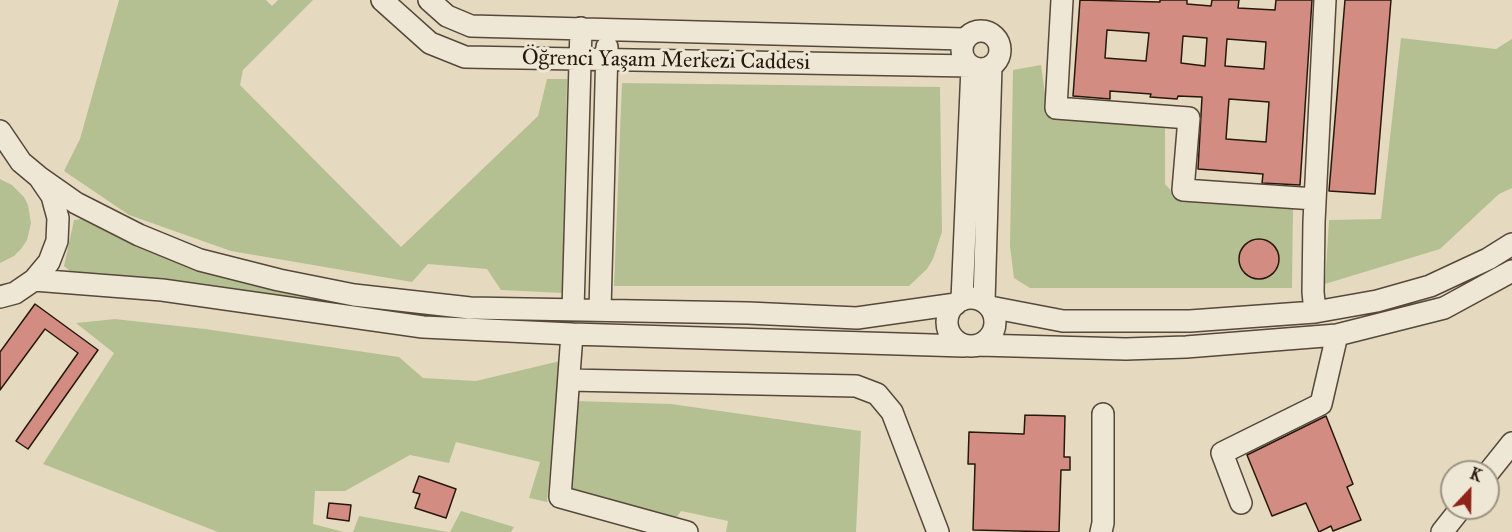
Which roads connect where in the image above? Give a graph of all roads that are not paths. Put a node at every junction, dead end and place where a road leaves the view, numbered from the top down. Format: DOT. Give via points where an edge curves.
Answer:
graph roads {
  1 [pos="382,0"];
  2 [pos="429,0"];
  3 [pos="1062,0"];
  4 [pos="1325,0"];
  5 [pos="581,28"];
  6 [pos="608,29"];
  7 [pos="964,39"];
  8 [pos="580,60"];
  9 [pos="607,60"];
  10 [pos="978,67"];
  11 [pos="0,131"];
  12 [pos="0,154"];
  13 [pos="21,162"];
  14 [pos="39,177"];
  15 [pos="1315,199"];
  16 [pos="1512,244"];
  17 [pos="1512,271"];
  18 [pos="34,280"];
  19 [pos="8,295"];
  20 [pos="959,302"];
  21 [pos="987,305"];
  22 [pos="573,310"];
  23 [pos="600,310"];
  24 [pos="1315,312"];
  25 [pos="0,316"];
  26 [pos="572,334"];
  27 [pos="1337,334"];
  28 [pos="972,345"];
  29 [pos="568,380"];
  30 [pos="1103,414"];
  31 [pos="1512,443"];
  32 [pos="1498,460"];
  33 [pos="1241,503"];
  34 [pos="1452,520"];
  35 [pos="687,532"];
  36 [pos="938,532"];
  37 [pos="1101,532"];
  38 [pos="1442,532"];
  1 -- 8 [label="street, Öğrenci Yaşam Merkezi Caddesi" via="430,44 465,57"];
  2 -- 5 [label="street, Öğrenci Yaşam Merkezi Caddesi" via="447,16 471,26"];
  3 -- 15 [label="street" via="1056,108 1189,118 1183,190"];
  4 -- 15 [label="street"];
  5 -- 6 [label="street, Öğrenci Yaşam Merkezi Caddesi"];
  5 -- 8 [label="street"];
  6 -- 7 [label="street, Öğrenci Yaşam Merkezi Caddesi"];
  6 -- 9 [label="street"];
  7 -- 10 [label="street" via="964,60"];
  7 -- 10 [label="street" via="982,30 994,36 1001,48 999,57"];
  8 -- 9 [label="street, Öğrenci Yaşam Merkezi Caddesi"];
  8 -- 22 [label="street"];
  9 -- 10 [label="street, Öğrenci Yaşam Merkezi Caddesi"];
  9 -- 23 [label="street"];
  10 -- 20 [label="street"];
  10 -- 21 [label="street"];
  11 -- 13 [label="street"];
  12 -- 13 [label="street"];
  13 -- 14 [label="street"];
  14 -- 18 [label="street" via="52,196 58,218 57,241 49,262"];
  14 -- 22 [label="street" via="76,203 139,235 200,260 279,280 354,295 470,308"];
  15 -- 24 [label="street"];
  16 -- 24 [label="street" via="1430,286"];
  17 -- 27 [label="street" via="1444,308"];
  18 -- 19 [label="street"];
  18 -- 26 [label="street" via="162,290 423,327"];
  19 -- 25 [label="street"];
  20 -- 21 [label="street" via="977,299"];
  20 -- 23 [label="street" via="857,318"];
  20 -- 28 [label="street" via="948,316 948,331 957,342"];
  21 -- 24 [label="street" via="1063,321 1190,321"];
  21 -- 28 [label="street" via="994,329 991,336"];
  22 -- 23 [label="street"];
  26 -- 28 [label="street"];
  26 -- 29 [label="street"];
  27 -- 28 [label="street" via="1186,348"];
  27 -- 33 [label="street" via="1321,404 1222,453"];
  29 -- 35 [label="street" via="560,497"];
  29 -- 36 [label="street" via="856,386 877,393 892,412"];
  30 -- 37 [label="street"];
  31 -- 32 [label="street"];
  34 -- 38 [label="street"];
}
